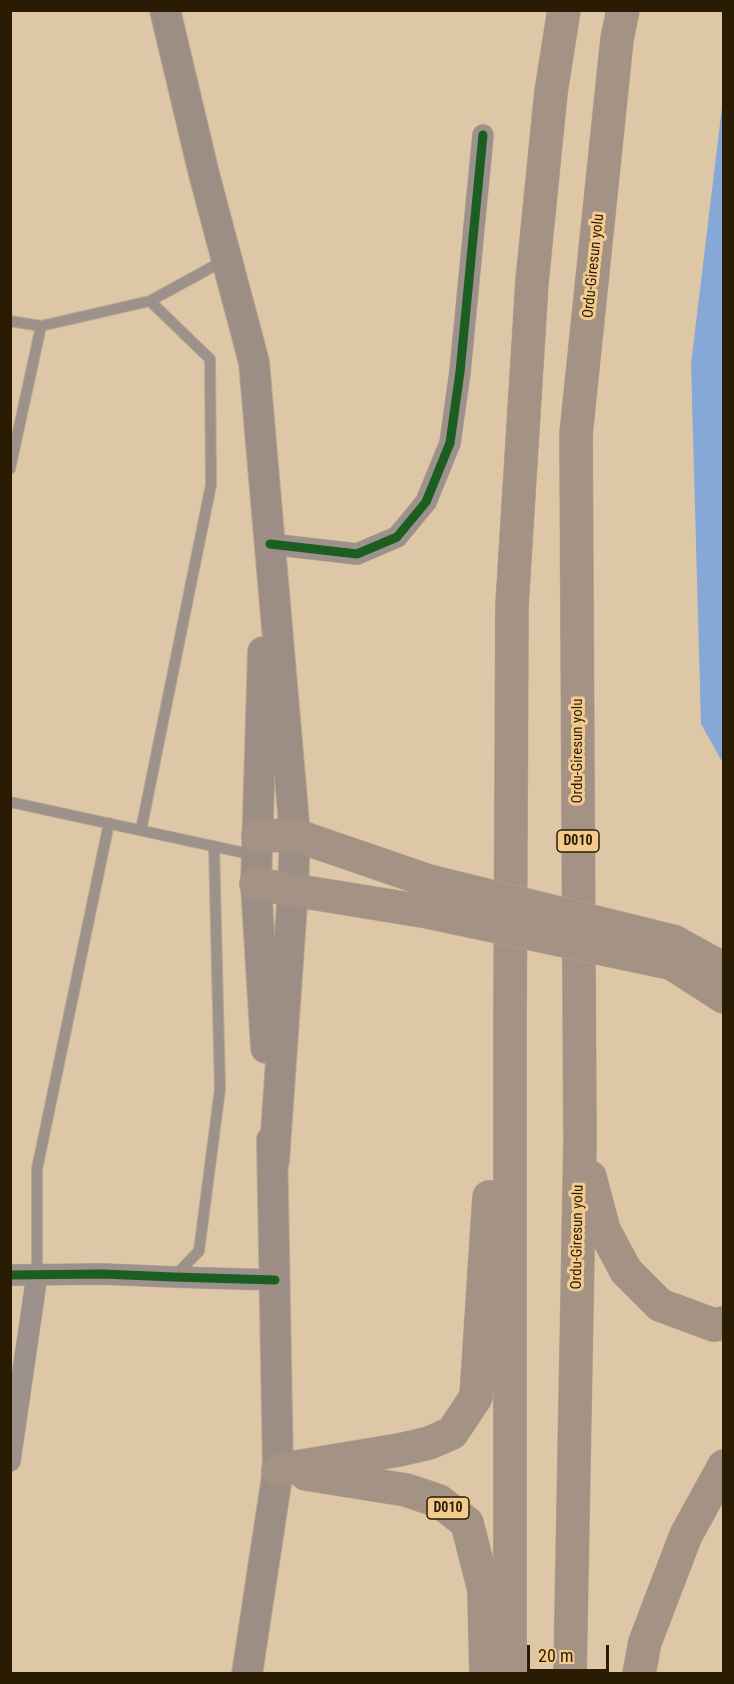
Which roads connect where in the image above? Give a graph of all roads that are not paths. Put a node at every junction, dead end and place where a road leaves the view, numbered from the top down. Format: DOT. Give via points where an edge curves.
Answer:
graph roads {
  1 [pos="165,10"];
  2 [pos="564,10"];
  3 [pos="622,10"];
  4 [pos="483,135"];
  5 [pos="228,258"];
  6 [pos="150,301"];
  7 [pos="10,321"];
  8 [pos="41,326"];
  9 [pos="10,469"];
  10 [pos="270,544"];
  11 [pos="10,802"];
  12 [pos="109,823"];
  13 [pos="141,830"];
  14 [pos="295,835"];
  15 [pos="214,846"];
  16 [pos="257,859"];
  17 [pos="293,890"];
  18 [pos="429,896"];
  19 [pos="673,953"];
  20 [pos="723,969"];
  21 [pos="723,998"];
  22 [pos="510,1016"];
  23 [pos="580,1141"];
  24 [pos="274,1161"];
  25 [pos="10,1275"];
  26 [pos="37,1275"];
  27 [pos="174,1277"];
  28 [pos="275,1280"];
  29 [pos="723,1323"];
  30 [pos="10,1461"];
  31 [pos="723,1466"];
  32 [pos="278,1470"];
  33 [pos="247,1674"];
  34 [pos="486,1674"];
  35 [pos="510,1674"];
  36 [pos="570,1674"];
  37 [pos="639,1674"];
  1 -- 5 [label="main road"];
  2 -- 22 [label="highway" via="551,92 532,282 512,605"];
  3 -- 23 [label="highway, Ordu-Giresun yolu / D010" via="576,434"];
  4 -- 10 [label="street" via="450,443 426,502 397,537 357,554"];
  5 -- 6 [label="lane"];
  5 -- 10 [label="main road" via="254,362"];
  6 -- 8 [label="lane"];
  6 -- 13 [label="lane" via="210,359 211,485"];
  7 -- 8 [label="lane"];
  8 -- 9 [label="lane"];
  10 -- 14 [label="main road"];
  10 -- 16 [label="main road" via="262,665"];
  11 -- 12 [label="lane"];
  12 -- 13 [label="lane"];
  12 -- 26 [label="lane" via="37,1169"];
  13 -- 15 [label="lane"];
  14 -- 16 [label="highway"];
  14 -- 17 [label="main road"];
  14 -- 18 [label="highway"];
  15 -- 16 [label="lane"];
  15 -- 27 [label="lane" via="220,1089 199,1251"];
  16 -- 17 [label="highway"];
  16 -- 24 [label="main road"];
  17 -- 18 [label="highway"];
  17 -- 24 [label="main road"];
  18 -- 19 [label="highway, bridge"];
  19 -- 20 [label="highway"];
  19 -- 21 [label="highway"];
  22 -- 32 [label="highway" via="492,1119 476,1397 452,1433 429,1443"];
  22 -- 35 [label="highway"];
  23 -- 29 [label="highway" via="604,1230 626,1271 660,1305 714,1325"];
  23 -- 36 [label="highway, Ordu-Giresun yolu / D010"];
  24 -- 28 [label="main road"];
  25 -- 26 [label="street"];
  26 -- 27 [label="street"];
  26 -- 30 [label="street"];
  27 -- 28 [label="street"];
  28 -- 32 [label="main road"];
  31 -- 37 [label="highway" via="686,1535 645,1642"];
  32 -- 33 [label="main road"];
  32 -- 34 [label="highway, D010" via="406,1490 439,1501 467,1523 484,1590"];
}
